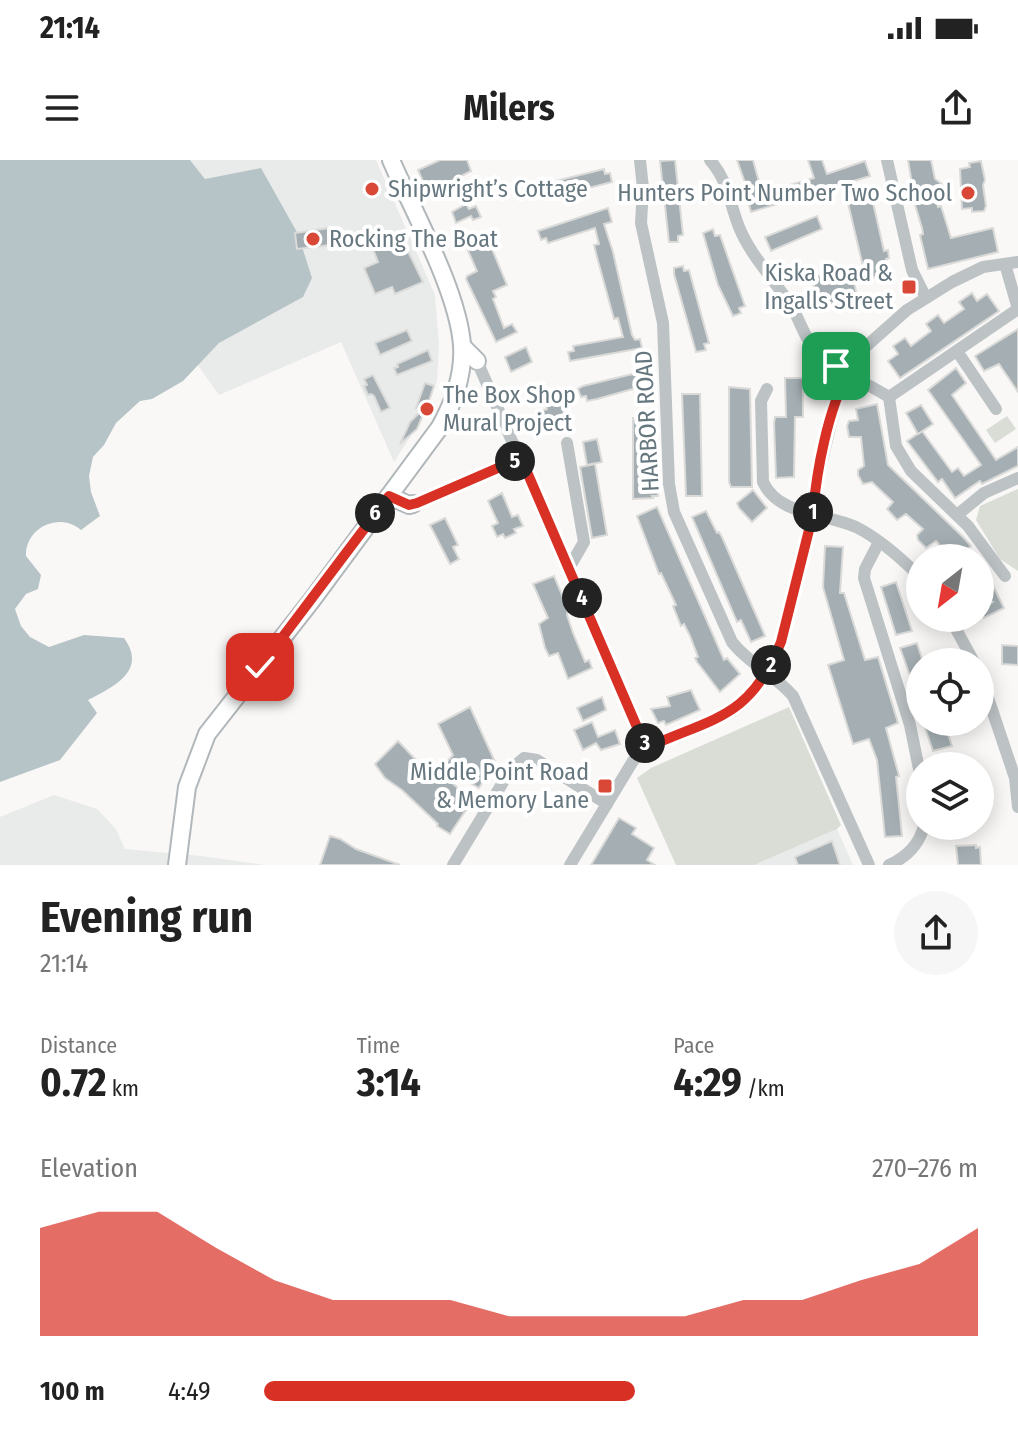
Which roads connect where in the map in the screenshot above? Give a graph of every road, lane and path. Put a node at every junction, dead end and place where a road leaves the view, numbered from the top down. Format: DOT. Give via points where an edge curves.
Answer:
graph roads {
  1 [pos="640,160"];
  2 [pos="710,160"];
  3 [pos="887,160"];
  4 [pos="395,161"];
  5 [pos="1011,263"];
  6 [pos="926,298"];
  7 [pos="1018,309"];
  8 [pos="462,346"];
  9 [pos="957,351"];
  10 [pos="477,361"];
  11 [pos="849,372"];
  12 [pos="767,389"];
  13 [pos="889,397"];
  14 [pos="996,409"];
  15 [pos="567,443"];
  16 [pos="521,458"];
  17 [pos="1018,478"];
  18 [pos="389,496"];
  19 [pos="413,504"];
  20 [pos="813,514"];
  21 [pos="957,515"];
  22 [pos="879,542"];
  23 [pos="906,565"];
  24 [pos="569,568"];
  25 [pos="1005,576"];
  26 [pos="765,673"];
  27 [pos="994,716"];
  28 [pos="646,748"];
  29 [pos="916,752"];
  30 [pos="607,804"];
  31 [pos="1018,807"];
  32 [pos="919,840"];
  33 [pos="177,865"];
  34 [pos="453,865"];
  35 [pos="570,865"];
  36 [pos="869,865"];
  37 [pos="889,865"];
  1 -- 26 [label="street, HARBOR ROAD" via="641,223 663,323 674,512 732,642"];
  2 -- 11 [label="street" via="727,185 749,246 807,340"];
  3 -- 6 [label="street" via="912,270"];
  4 -- 8 [label="main road" via="451,295"];
  5 -- 6 [label="street" via="983,267"];
  5 -- 7 [label="street"];
  6 -- 11 [label="street" via="885,327"];
  7 -- 9 [label="street"];
  8 -- 10 [label="main road"];
  8 -- 18 [label="main road" via="451,407"];
  9 -- 13 [label="street"];
  9 -- 14 [label="street"];
  10 -- 16 [label="street"];
  11 -- 13 [label="street"];
  11 -- 20 [label="street" via="829,428"];
  12 -- 20 [label="street" via="761,401 763,482 778,501"];
  13 -- 21 [label="street" via="896,446 911,471"];
  15 -- 24 [label="street" via="584,542"];
  16 -- 19 [label="street"];
  16 -- 24 [label="street"];
  17 -- 21 [label="street" via="984,493"];
  18 -- 19 [label="main road"];
  18 -- 33 [label="main road" via="207,734 187,787"];
  20 -- 22 [label="street" via="859,528"];
  20 -- 26 [label="street" via="781,642"];
  21 -- 25 [label="street"];
  22 -- 23 [label="street"];
  22 -- 29 [label="street" via="864,578"];
  24 -- 28 [label="street"];
  26 -- 28 [label="street" via="747,699 726,715"];
  26 -- 36 [label="street, HARBOR ROAD" via="793,696"];
  27 -- 31 [label="street" via="1015,778"];
  28 -- 30 [label="street"];
  30 -- 34 [label="street" via="537,760 524,758 511,769"];
  30 -- 35 [label="street"];
  32 -- 37 [label="street"];
}
